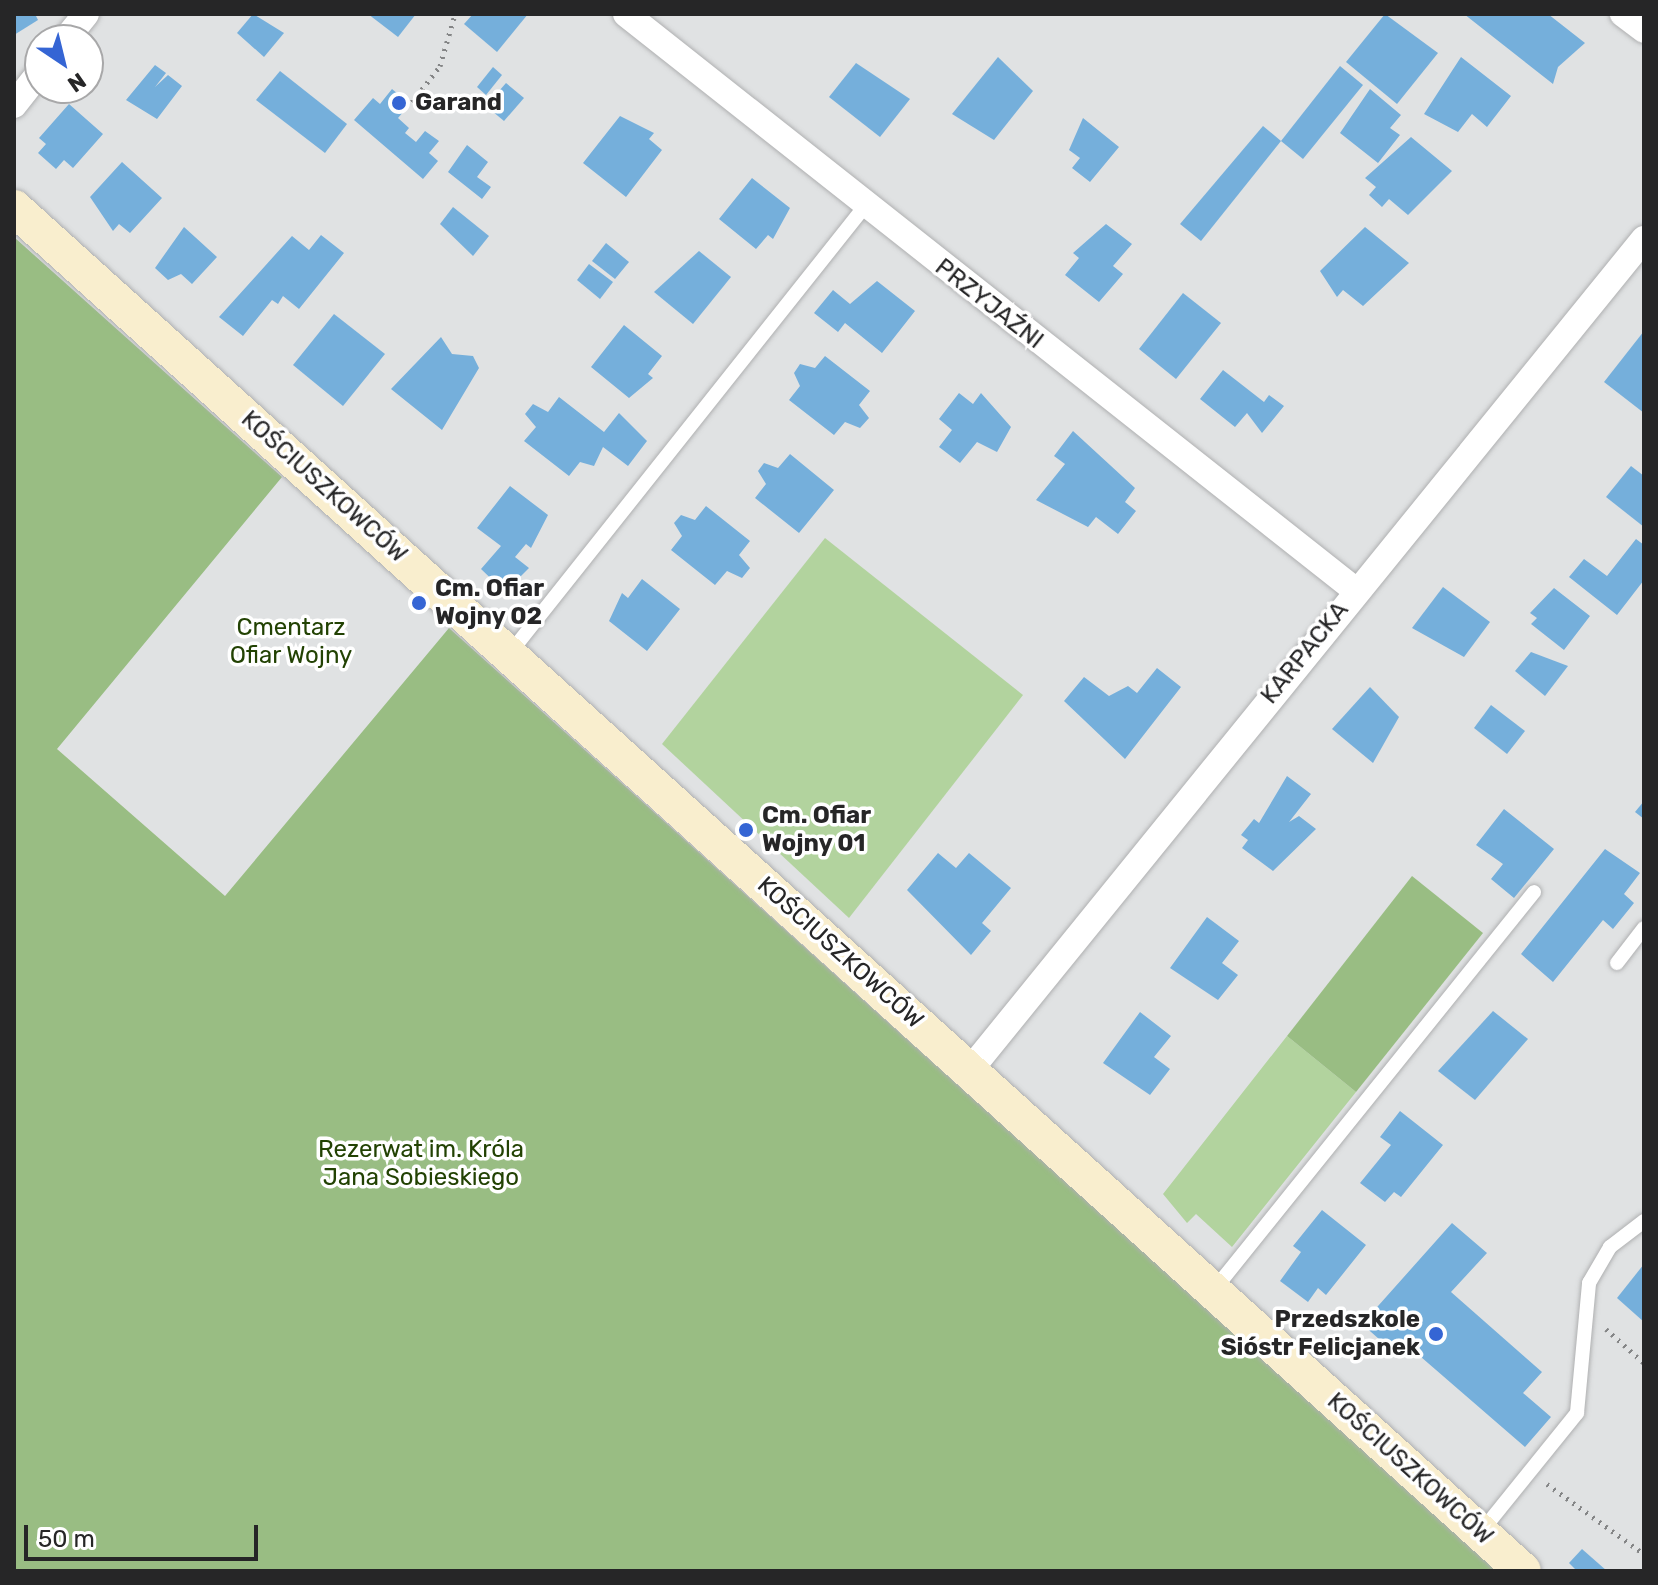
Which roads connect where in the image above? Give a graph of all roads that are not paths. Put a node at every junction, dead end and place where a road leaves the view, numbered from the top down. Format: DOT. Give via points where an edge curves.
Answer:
graph roads {
  1 [pos="626,14"];
  2 [pos="1623,14"];
  3 [pos="1644,30"];
  4 [pos="865,206"];
  5 [pos="14,208"];
  6 [pos="1644,239"];
  7 [pos="1355,590"];
  8 [pos="510,653"];
  9 [pos="1534,892"];
  10 [pos="1644,928"];
  11 [pos="1617,963"];
  12 [pos="970,1070"];
  13 [pos="1644,1221"];
  14 [pos="1212,1291"];
  15 [pos="1480,1532"];
  16 [pos="1523,1571"];
  1 -- 4 [label="street, PRZYJAŹNI"];
  2 -- 3 [label="street"];
  4 -- 7 [label="street, PRZYJAŹNI"];
  4 -- 8 [label="lane"];
  5 -- 8 [label="street, KOŚCIUSZKOWCÓW"];
  6 -- 7 [label="street, KARPACKA" via="1496,430"];
  7 -- 12 [label="street, KARPACKA"];
  8 -- 12 [label="street, KOŚCIUSZKOWCÓW"];
  9 -- 14 [label="lane"];
  10 -- 11 [label="lane"];
  12 -- 14 [label="street, KOŚCIUSZKOWCÓW"];
  13 -- 15 [label="lane" via="1610,1247 1589,1283 1577,1413"];
  14 -- 15 [label="street, KOŚCIUSZKOWCÓW"];
  15 -- 16 [label="street, KOŚCIUSZKOWCÓW"];
}
